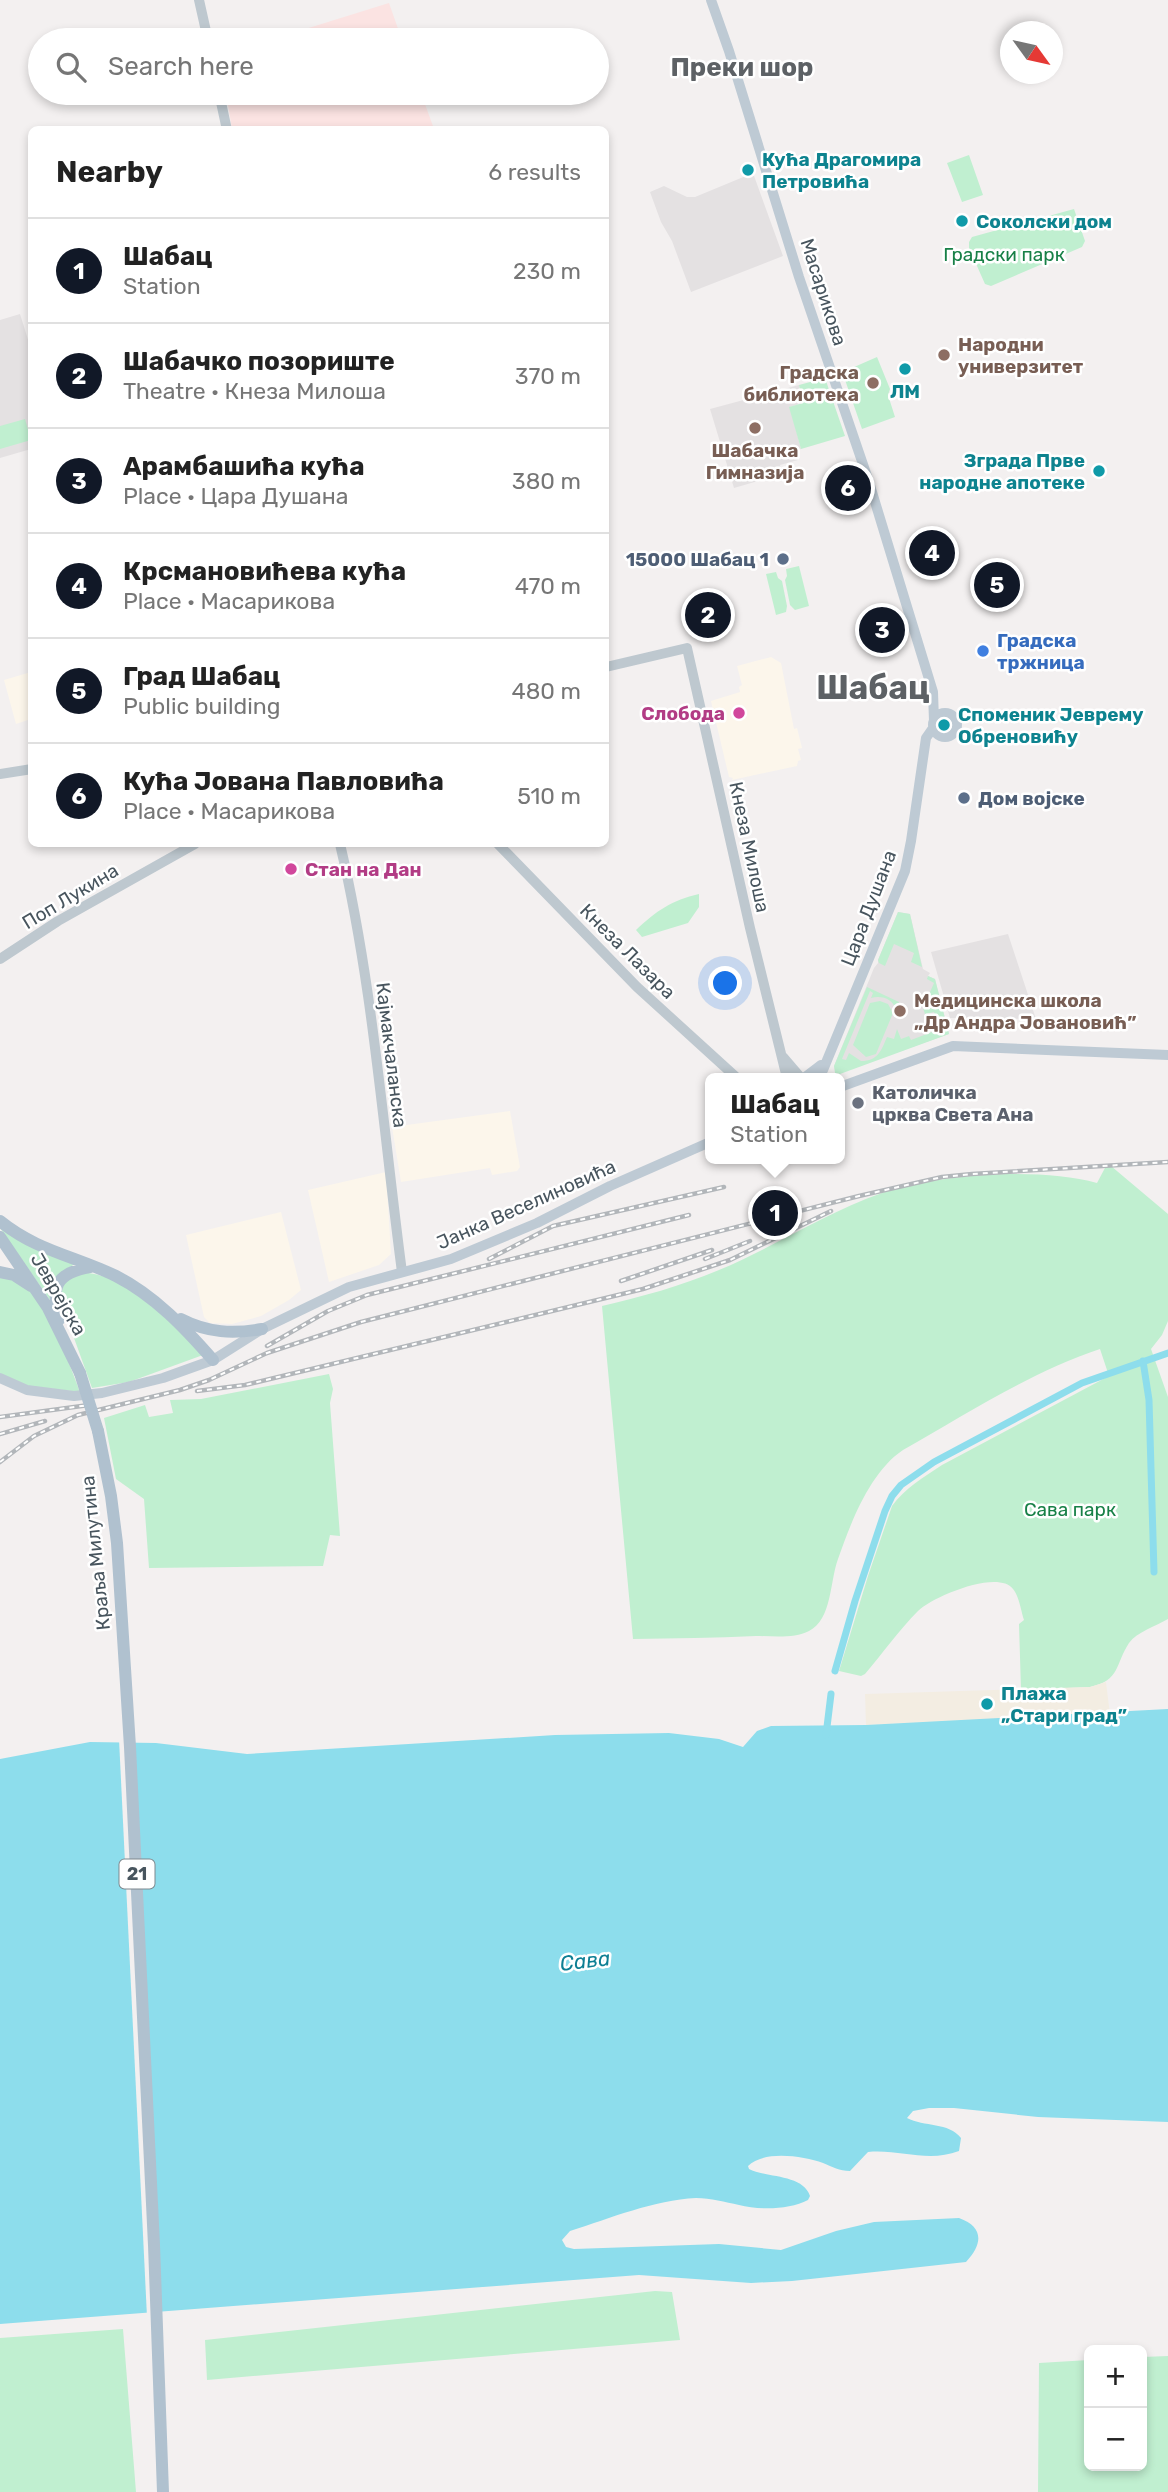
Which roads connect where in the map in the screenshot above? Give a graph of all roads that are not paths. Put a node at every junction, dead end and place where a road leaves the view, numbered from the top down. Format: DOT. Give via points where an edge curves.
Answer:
graph roads {
  1 [pos="199,0"];
  2 [pos="711,0"];
  3 [pos="205,28"];
  4 [pos="222,105"];
  5 [pos="226,126"];
  6 [pos="902,595"];
  7 [pos="609,666"];
  8 [pos="933,692"];
  9 [pos="948,714"];
  10 [pos="934,725"];
  11 [pos="943,737"];
  12 [pos="923,764"];
  13 [pos="28,770"];
  14 [pos="0,774"];
  15 [pos="190,847"];
  16 [pos="341,847"];
  17 [pos="501,847"];
  18 [pos="0,959"];
  19 [pos="780,1054"];
  20 [pos="1168,1055"];
  21 [pos="823,1072"];
  22 [pos="732,1073"];
  23 [pos="786,1073"];
  24 [pos="797,1073"];
  25 [pos="845,1085"];
  26 [pos="705,1144"];
  27 [pos="0,1221"];
  28 [pos="0,1237"];
  29 [pos="92,1266"];
  30 [pos="402,1272"];
  31 [pos="1,1273"];
  32 [pos="39,1293"];
  33 [pos="167,1311"];
  34 [pos="262,1329"];
  35 [pos="62,1334"];
  36 [pos="213,1360"];
  37 [pos="80,1373"];
  38 [pos="0,1378"];
  39 [pos="163,2492"];
  1 -- 3 [label="street"];
  2 -- 6 [label="main road, Масарикова"];
  4 -- 5 [label="street"];
  6 -- 8 [label="main road, Цара Душана"];
  7 -- 19 [label="street, Кнеза Милоша" via="687,648"];
  8 -- 9 [label="main road, Цара Душана"];
  8 -- 10 [label="main road, Цара Душана"];
  9 -- 10 [label="main road" via="941,714"];
  9 -- 11 [label="main road" via="956,729"];
  10 -- 11 [label="main road"];
  10 -- 12 [label="main road, Цара Душана" via="926,738"];
  11 -- 12 [label="main road, Цара Душана" via="932,745"];
  12 -- 21 [label="main road, Цара Душана" via="905,871"];
  13 -- 14 [label="street"];
  15 -- 18 [label="street, Поп Лукина"];
  16 -- 30 [label="street, Кајмакчаланска" via="365,982"];
  17 -- 22 [label="street, Кнеза Лазара" via="638,988"];
  19 -- 23 [label="street, Кнеза Милоша"];
  19 -- 24 [label="street, Кнеза Милоша"];
  20 -- 25 [label="main road" via="953,1046"];
  26 -- 30 [label="main road, Јанка Веселиновића" via="451,1259"];
  27 -- 29 [label="main road" via="34,1244"];
  28 -- 32 [label="main road, Јеврејска / 21"];
  29 -- 33 [label="main road"];
  29 -- 35 [label="main road" via="74,1270 57,1283 54,1295"];
  30 -- 34 [label="main road, Јанка Веселиновића" via="349,1287"];
  31 -- 32 [label="main road" via="14,1275"];
  32 -- 35 [label="main road, Јеврејска / 21"];
  33 -- 34 [label="main road" via="212,1331"];
  33 -- 36 [label="main road"];
  34 -- 36 [label="main road, Јанка Веселиновића"];
  35 -- 37 [label="main road, Јеврејска / 21"];
  36 -- 38 [label="main road, Јанка Веселиновића" via="163,1378 74,1396 27,1390"];
  37 -- 39 [label="main road, Краља Милутина / 21, bridge" via="98,1431 116,1528 141,1963"];
}
